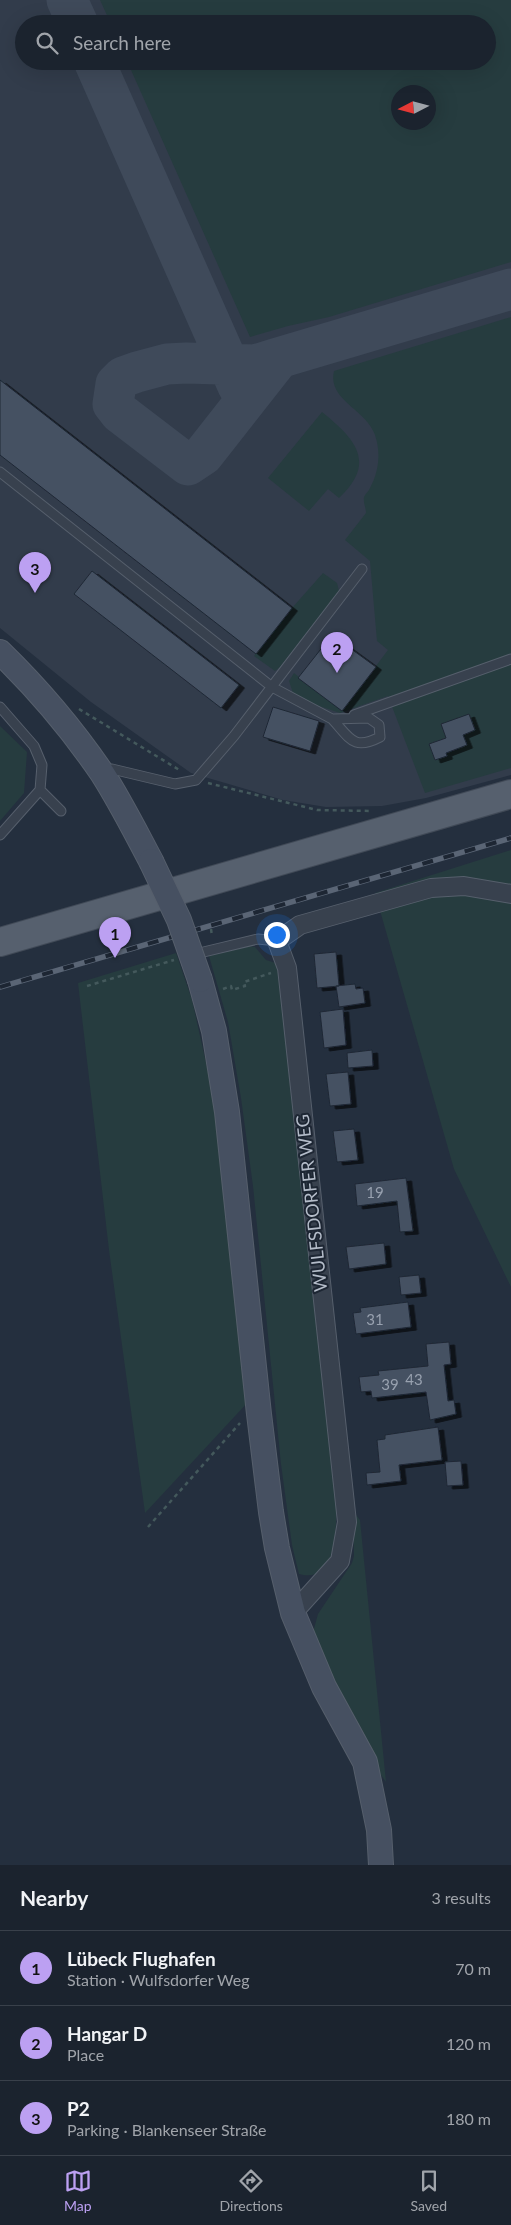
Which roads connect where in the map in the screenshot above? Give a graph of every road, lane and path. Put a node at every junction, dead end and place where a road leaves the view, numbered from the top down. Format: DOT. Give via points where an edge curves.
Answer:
graph roads {
  1 [pos="0,472"];
  2 [pos="362,569"];
  3 [pos="0,652"];
  4 [pos="511,659"];
  5 [pos="272,687"];
  6 [pos="0,707"];
  7 [pos="77,708"];
  8 [pos="346,718"];
  9 [pos="332,719"];
  10 [pos="102,774"];
  11 [pos="196,780"];
  12 [pos="40,790"];
  13 [pos="511,794"];
  14 [pos="317,810"];
  15 [pos="62,811"];
  16 [pos="0,835"];
  17 [pos="511,894"];
  18 [pos="210,929"];
  19 [pos="209,937"];
  20 [pos="277,941"];
  21 [pos="0,942"];
  22 [pos="185,957"];
  23 [pos="256,978"];
  24 [pos="87,986"];
  25 [pos="207,986"];
  26 [pos="259,1414"];
  27 [pos="148,1528"];
  28 [pos="293,1613"];
  29 [pos="381,1865"];
  1 -- 5 [label="lane"];
  2 -- 5 [label="lane"];
  3 -- 10 [label="street" via="42,694"];
  4 -- 8 [label="lane"];
  5 -- 9 [label="lane"];
  5 -- 11 [label="lane"];
  6 -- 12 [label="lane" via="34,746 42,765"];
  7 -- 11 [label="path"];
  8 -- 9 [label="lane"];
  8 -- 9 [label="lane" via="369,718 379,725 380,737 366,744 353,742"];
  10 -- 11 [label="lane" via="112,769 175,784"];
  10 -- 25 [label="street, bridge" via="151,860"];
  11 -- 14 [label="path"];
  12 -- 15 [label="lane"];
  12 -- 16 [label="lane"];
  13 -- 21 [label="main road"];
  17 -- 20 [label="street" via="464,886 431,888 300,925"];
  18 -- 19 [label="path" via="213,936"];
  20 -- 22 [label="lane" via="258,939"];
  20 -- 28 [label="street, WULFSDORFER WEG" via="287,968 347,1522 340,1561"];
  22 -- 24 [label="path"];
  23 -- 25 [label="path" via="232,990 231,986"];
  25 -- 26 [label="street" via="227,1112"];
  26 -- 27 [label="path" via="241,1422"];
  26 -- 28 [label="street" via="277,1548"];
  28 -- 29 [label="street" via="324,1687 365,1762 379,1830"];
}
